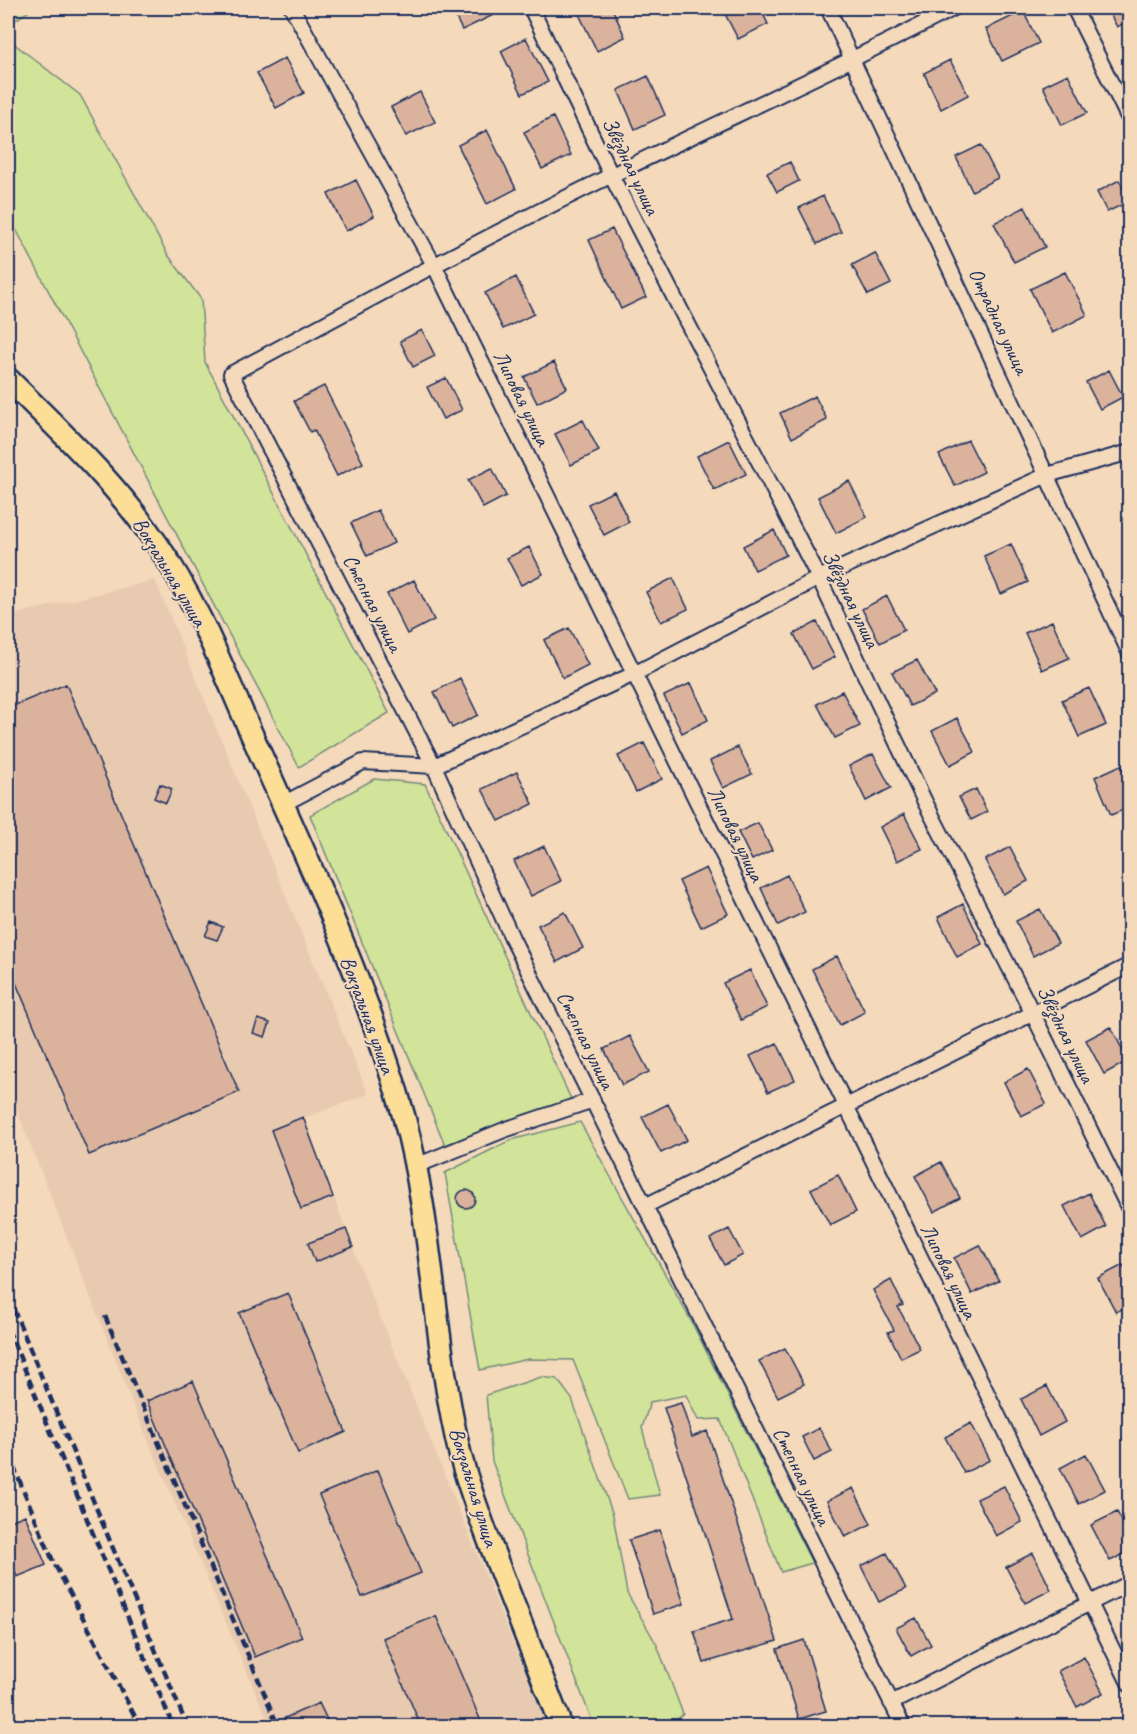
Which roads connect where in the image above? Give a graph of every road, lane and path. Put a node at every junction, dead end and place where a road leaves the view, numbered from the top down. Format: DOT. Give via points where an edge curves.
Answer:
graph roads {
  1 [pos="292,8"];
  2 [pos="531,8"];
  3 [pos="828,8"];
  4 [pos="954,8"];
  5 [pos="1074,8"];
  6 [pos="855,60"];
  7 [pos="1130,121"];
  8 [pos="611,175"];
  9 [pos="434,265"];
  10 [pos="8,379"];
  11 [pos="1130,452"];
  12 [pos="1047,475"];
  13 [pos="819,578"];
  14 [pos="1130,654"];
  15 [pos="634,674"];
  16 [pos="434,766"];
  17 [pos="283,804"];
  18 [pos="1130,965"];
  19 [pos="1032,1012"];
  20 [pos="593,1100"];
  21 [pos="845,1106"];
  22 [pos="416,1166"];
  23 [pos="645,1206"];
  24 [pos="1130,1211"];
  25 [pos="1130,1584"];
  26 [pos="1088,1602"];
  27 [pos="1130,1685"];
  28 [pos="891,1703"];
  29 [pos="561,1726"];
  30 [pos="903,1726"];
  1 -- 9 [label="street, Липовая улица"];
  2 -- 8 [label="street, Звёздная улица"];
  3 -- 6 [label="street, Отрадная улица"];
  4 -- 6 [label="street"];
  5 -- 7 [label="street"];
  6 -- 8 [label="street"];
  6 -- 12 [label="street, Отрадная улица"];
  8 -- 9 [label="street"];
  8 -- 13 [label="street, Звёздная улица"];
  9 -- 15 [label="street, Липовая улица"];
  9 -- 16 [label="street, Степная улица" via="231,374"];
  10 -- 17 [label="main road, Вокзальная улица" via="75,445 160,547 188,594"];
  11 -- 12 [label="street"];
  12 -- 13 [label="street"];
  12 -- 14 [label="street, Отрадная улица"];
  13 -- 15 [label="street"];
  13 -- 19 [label="street, Звёздная улица" via="925,802"];
  15 -- 16 [label="street"];
  15 -- 21 [label="street, Липовая улица"];
  16 -- 17 [label="street" via="363,762"];
  16 -- 20 [label="street, Степная улица" via="512,938"];
  17 -- 22 [label="main road, Вокзальная улица" via="386,1060"];
  18 -- 19 [label="street"];
  19 -- 21 [label="street"];
  19 -- 24 [label="street, Звёздная улица"];
  20 -- 22 [label="street"];
  20 -- 23 [label="street, Степная улица"];
  21 -- 23 [label="street"];
  21 -- 26 [label="street, Липовая улица"];
  22 -- 29 [label="main road, Вокзальная улица" via="460,1454 476,1506"];
  23 -- 28 [label="street, Степная улица"];
  25 -- 26 [label="street"];
  26 -- 27 [label="street, Липовая улица"];
  26 -- 28 [label="street"];
  28 -- 30 [label="street, Степная улица"];
}
